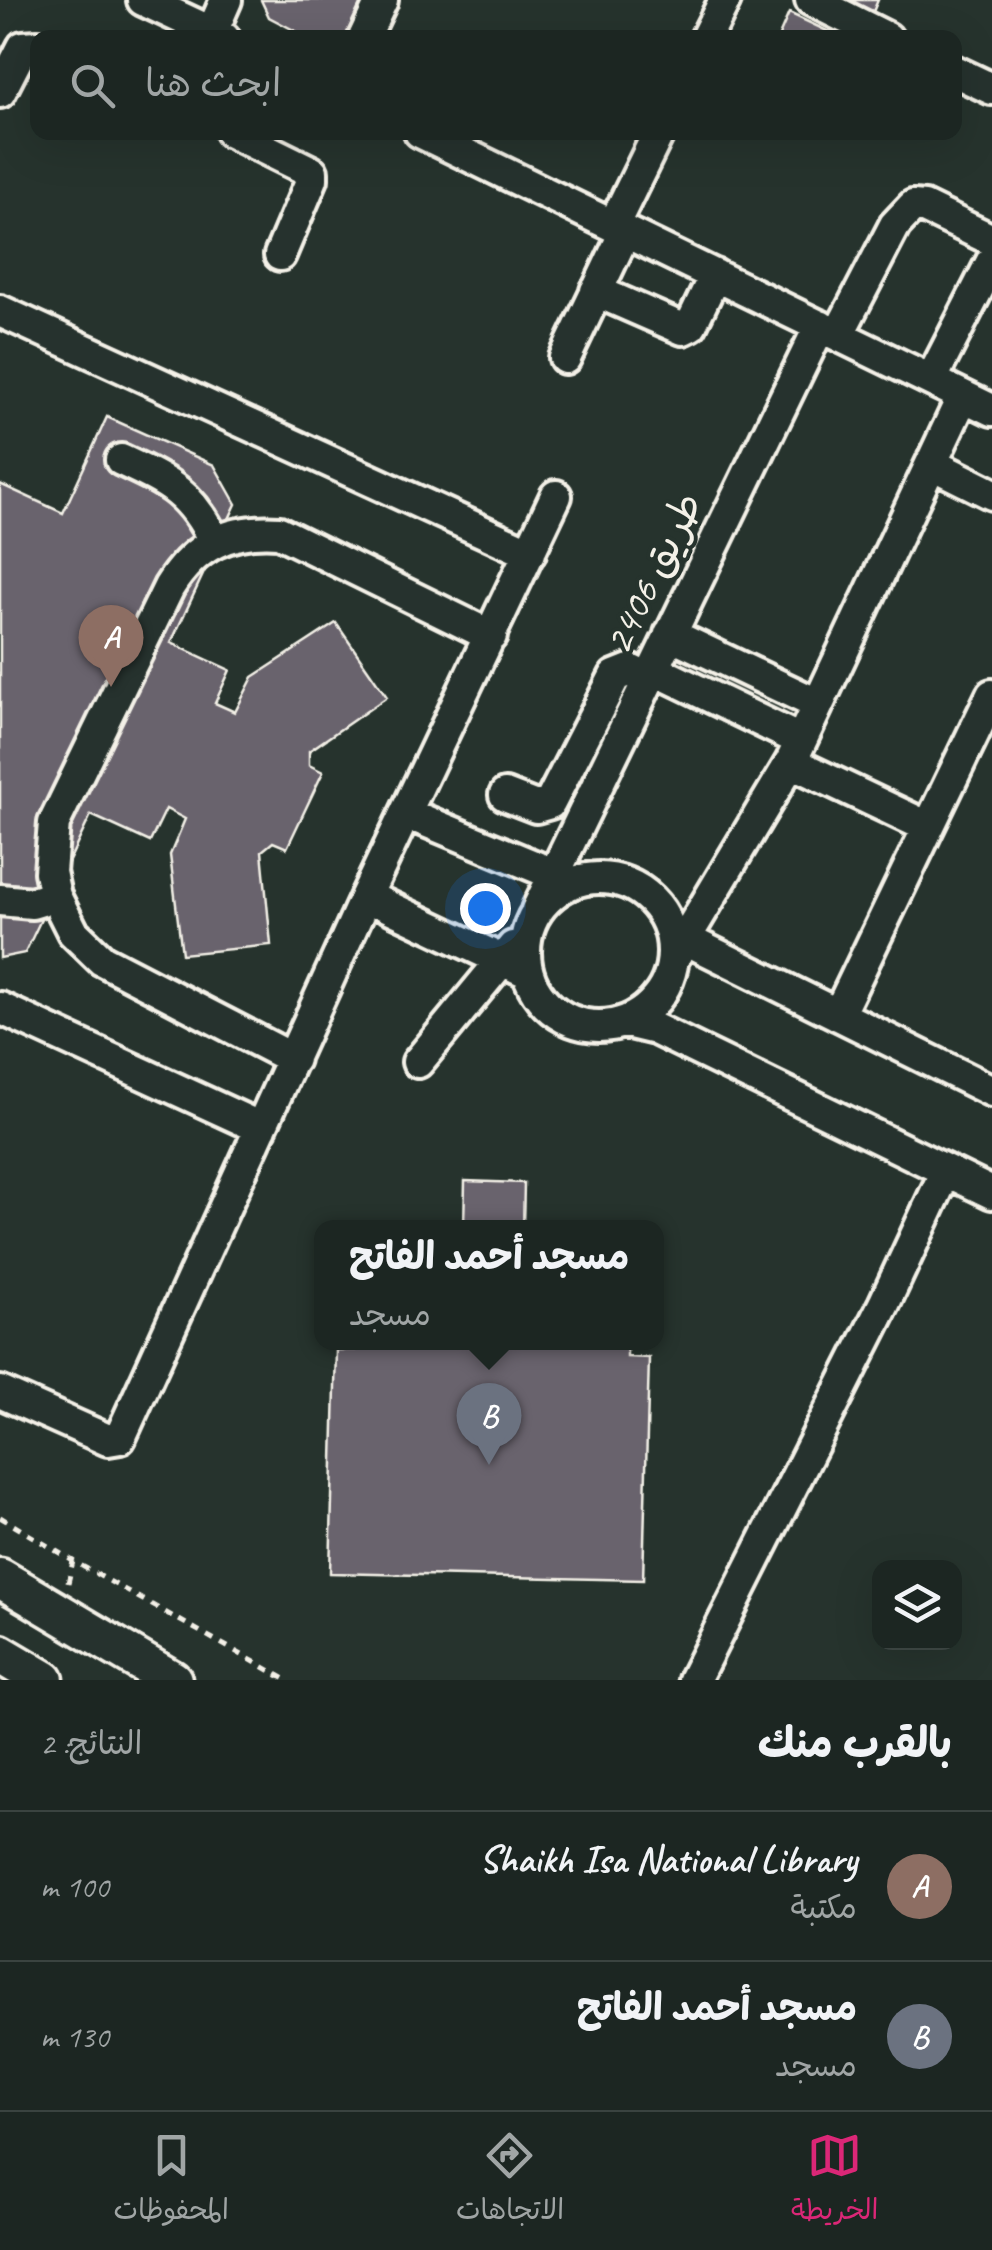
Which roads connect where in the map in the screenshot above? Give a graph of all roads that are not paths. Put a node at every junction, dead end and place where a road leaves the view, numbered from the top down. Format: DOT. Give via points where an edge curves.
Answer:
graph roads {
  1 [pos="226,0"];
  2 [pos="382,0"];
  3 [pos="725,0"];
  4 [pos="811,0"];
  5 [pos="155,3"];
  6 [pos="208,30"];
  7 [pos="219,30"];
  8 [pos="368,30"];
  9 [pos="710,30"];
  10 [pos="871,30"];
  11 [pos="30,46"];
  12 [pos="962,74"];
  13 [pos="992,89"];
  14 [pos="0,92"];
  15 [pos="247,140"];
  16 [pos="436,140"];
  17 [pos="656,140"];
  18 [pos="619,229"];
  19 [pos="992,240"];
  20 [pos="280,255"];
  21 [pos="992,261"];
  22 [pos="715,275"];
  23 [pos="596,291"];
  24 [pos="0,311"];
  25 [pos="829,330"];
  26 [pos="566,358"];
  27 [pos="931,380"];
  28 [pos="963,396"];
  29 [pos="992,410"];
  30 [pos="121,460"];
  31 [pos="932,464"];
  32 [pos="992,494"];
  33 [pos="556,496"];
  34 [pos="214,541"];
  35 [pos="530,553"];
  36 [pos="670,634"];
  37 [pos="490,636"];
  38 [pos="651,674"];
  39 [pos="992,695"];
  40 [pos="817,704"];
  41 [pos="586,734"];
  42 [pos="614,748"];
  43 [pos="795,751"];
  44 [pos="505,795"];
  45 [pos="406,813"];
  46 [pos="928,828"];
  47 [pos="563,878"];
  48 [pos="55,896"];
  49 [pos="366,896"];
  50 [pos="0,900"];
  51 [pos="676,943"];
  52 [pos="515,966"];
  53 [pos="0,1008"];
  54 [pos="838,1015"];
  55 [pos="626,1022"];
  56 [pos="293,1059"];
  57 [pos="418,1062"];
  58 [pos="992,1091"];
  59 [pos="261,1128"];
  60 [pos="946,1171"];
  61 [pos="992,1193"];
  62 [pos="0,1392"];
  63 [pos="0,1578"];
  64 [pos="0,1654"];
  65 [pos="44,1680"];
  66 [pos="172,1680"];
  67 [pos="694,1680"];
  1 -- 7 [label="street"];
  2 -- 8 [label="street"];
  3 -- 9 [label="street"];
  4 -- 10 [label="street"];
  5 -- 6 [label="street"];
  11 -- 14 [label="street" via="18,53"];
  12 -- 13 [label="street"];
  15 -- 20 [label="street" via="312,172"];
  16 -- 18 [label="street"];
  17 -- 18 [label="street"];
  18 -- 22 [label="street"];
  18 -- 23 [label="street"];
  19 -- 25 [label="street, طريق 2406" via="913,206"];
  21 -- 27 [label="street"];
  22 -- 23 [label="street" via="683,329"];
  22 -- 25 [label="street"];
  23 -- 26 [label="street"];
  24 -- 35 [label="street"];
  25 -- 27 [label="street"];
  25 -- 36 [label="street, طريق 2406"];
  27 -- 28 [label="street"];
  28 -- 29 [label="street"];
  28 -- 31 [label="street"];
  30 -- 34 [label="street" via="185,495"];
  31 -- 32 [label="street"];
  31 -- 40 [label="street"];
  33 -- 35 [label="street"];
  34 -- 37 [label="street" via="234,533 278,532"];
  34 -- 48 [label="street" via="180,568 169,587 54,823"];
  35 -- 37 [label="street"];
  36 -- 38 [label="street, طريق 2406"];
  36 -- 40 [label="street"];
  37 -- 45 [label="street"];
  38 -- 41 [label="street" via="630,670 615,676"];
  38 -- 42 [label="street, طريق 2406"];
  38 -- 43 [label="street"];
  39 -- 46 [label="street"];
  40 -- 43 [label="street"];
  41 -- 42 [label="street"];
  41 -- 44 [label="street" via="550,803 536,807"];
  42 -- 47 [label="street, طريق 2406"];
  43 -- 46 [label="street"];
  43 -- 51 [label="street"];
  45 -- 47 [label="street"];
  45 -- 49 [label="street"];
  46 -- 54 [label="street"];
  47 -- 51 [label="street" via="633,885 663,913"];
  47 -- 52 [label="street" via="532,920"];
  48 -- 50 [label="street" via="32,903"];
  48 -- 56 [label="street" via="73,932 102,960"];
  49 -- 52 [label="street"];
  49 -- 56 [label="street"];
  51 -- 54 [label="street"];
  51 -- 55 [label="street" via="658,997"];
  52 -- 55 [label="street" via="555,1012 577,1024"];
  52 -- 57 [label="street"];
  53 -- 59 [label="street"];
  54 -- 58 [label="street"];
  55 -- 60 [label="street" via="655,1029"];
  56 -- 59 [label="street"];
  59 -- 62 [label="street" via="120,1438 108,1440"];
  60 -- 61 [label="street"];
  60 -- 67 [label="street"];
  63 -- 66 [label="main road"];
  64 -- 65 [label="main road"];
}
